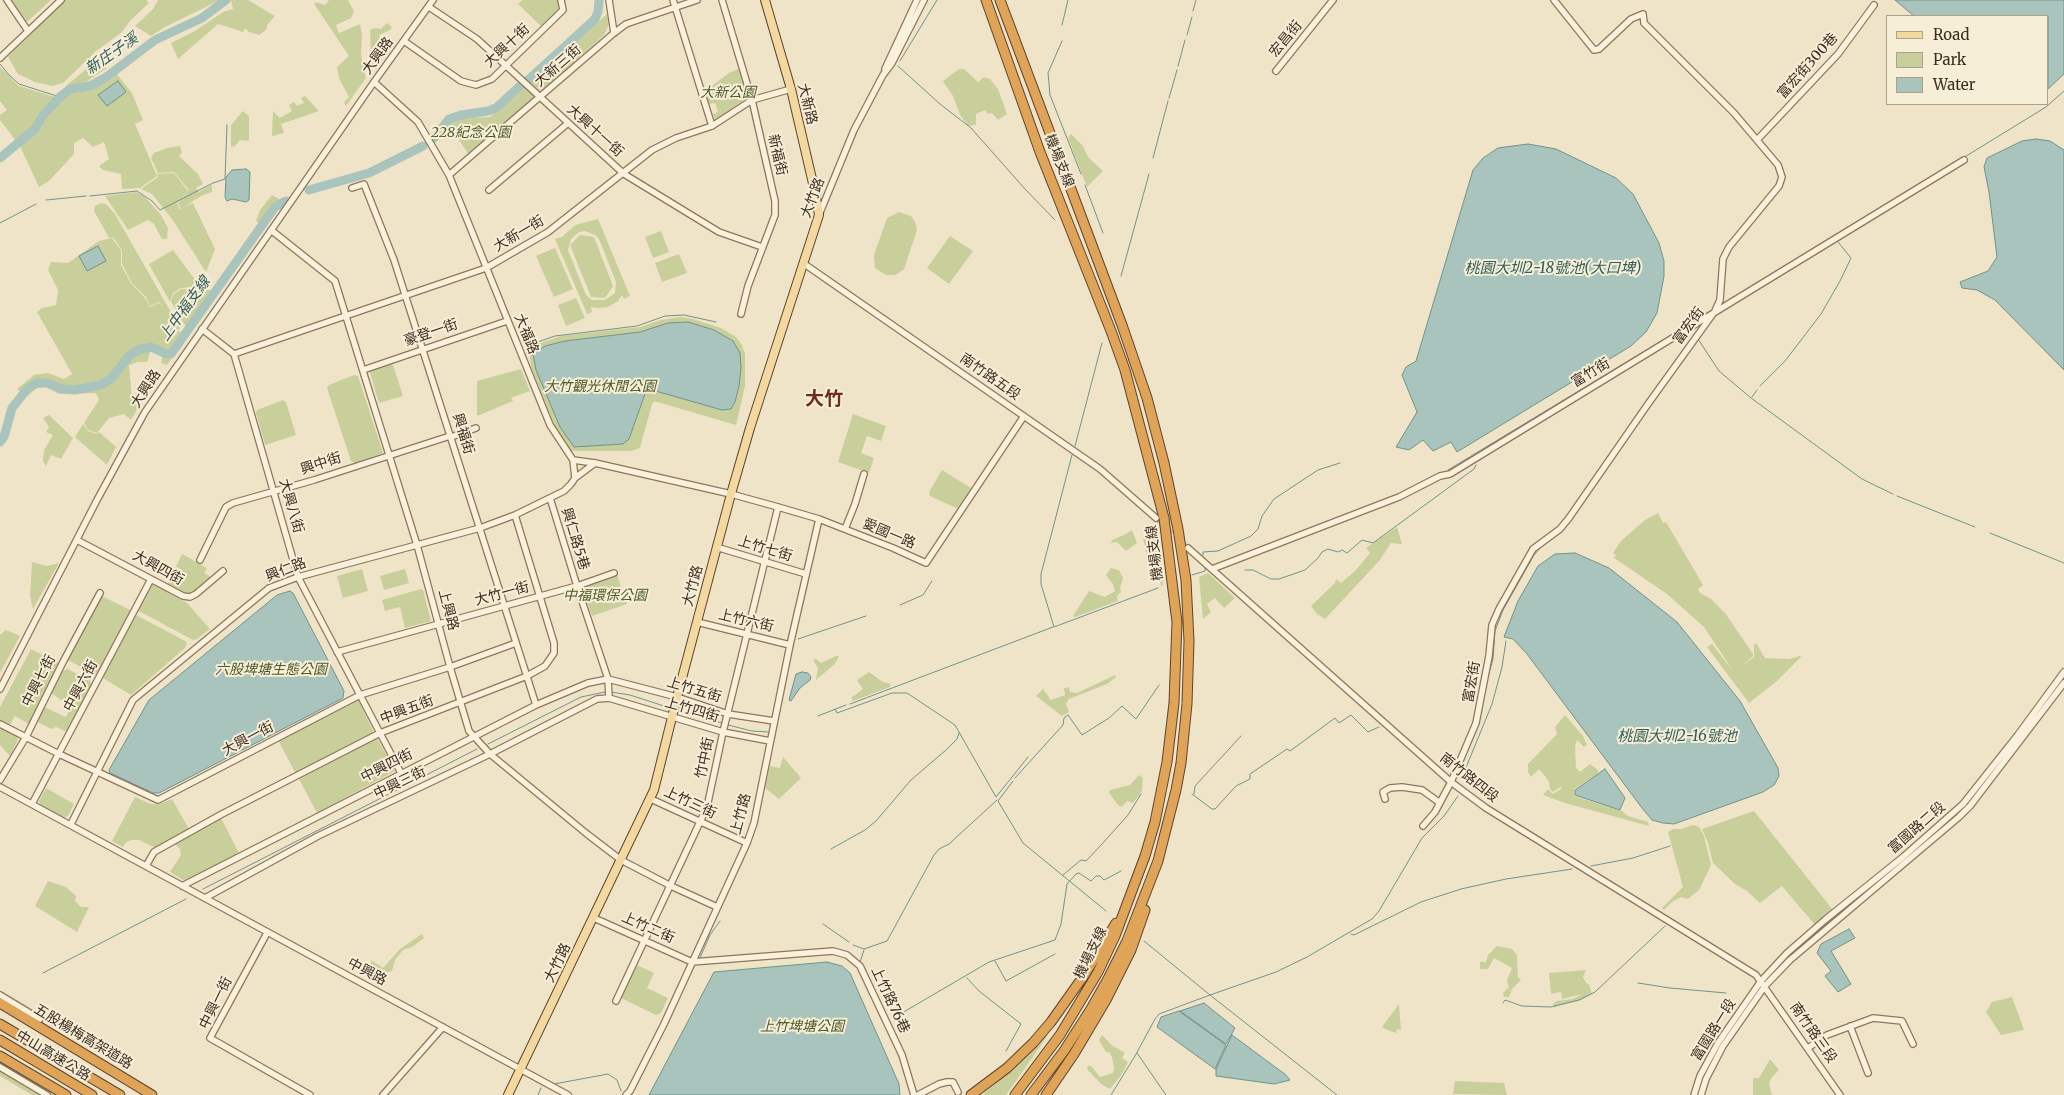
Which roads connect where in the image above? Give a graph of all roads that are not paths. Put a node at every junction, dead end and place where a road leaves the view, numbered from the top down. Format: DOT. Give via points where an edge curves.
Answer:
graph roads {
  1 [pos="7,0"];
  2 [pos="61,0"];
  3 [pos="433,0"];
  4 [pos="561,0"];
  5 [pos="609,0"];
  6 [pos="673,0"];
  7 [pos="696,0"];
  8 [pos="722,0"];
  9 [pos="765,0"];
  10 [pos="916,0"];
  11 [pos="924,0"];
  12 [pos="986,0"];
  13 [pos="1000,0"];
  14 [pos="1333,0"];
  15 [pos="1554,0"];
  16 [pos="1874,4"];
  17 [pos="429,7"];
  18 [pos="676,7"];
  19 [pos="613,20"];
  20 [pos="626,24"];
  21 [pos="28,31"];
  22 [pos="614,33"];
  23 [pos="404,41"];
  24 [pos="0,57"];
  25 [pos="506,67"];
  26 [pos="1276,71"];
  27 [pos="883,75"];
  28 [pos="374,82"];
  29 [pos="791,89"];
  30 [pos="540,98"];
  31 [pos="752,100"];
  32 [pos="567,124"];
  33 [pos="712,126"];
  34 [pos="1757,140"];
  35 [pos="1964,160"];
  36 [pos="624,174"];
  37 [pos="449,175"];
  38 [pos="352,188"];
  39 [pos="489,190"];
  40 [pos="819,215"];
  41 [pos="271,230"];
  42 [pos="762,247"];
  43 [pos="803,263"];
  44 [pos="486,268"];
  45 [pos="406,296"];
  46 [pos="1715,311"];
  47 [pos="741,314"];
  48 [pos="346,316"];
  49 [pos="507,321"];
  50 [pos="202,329"];
  51 [pos="423,349"];
  52 [pos="234,354"];
  53 [pos="363,370"];
  54 [pos="1024,416"];
  55 [pos="476,428"];
  56 [pos="451,436"];
  57 [pos="390,456"];
  58 [pos="573,460"];
  59 [pos="595,463"];
  60 [pos="864,474"];
  61 [pos="575,478"];
  62 [pos="274,492"];
  63 [pos="731,494"];
  64 [pos="550,498"];
  65 [pos="778,507"];
  66 [pos="515,516"];
  67 [pos="1156,518"];
  68 [pos="819,519"];
  69 [pos="480,528"];
  70 [pos="844,529"];
  71 [pos="77,540"];
  72 [pos="417,544"];
  73 [pos="716,547"];
  74 [pos="1188,548"];
  75 [pos="200,560"];
  76 [pos="764,562"];
  77 [pos="1212,569"];
  78 [pos="223,571"];
  79 [pos="614,574"];
  80 [pos="806,574"];
  81 [pos="298,577"];
  82 [pos="151,579"];
  83 [pos="577,586"];
  84 [pos="100,593"];
  85 [pos="540,596"];
  86 [pos="504,606"];
  87 [pos="697,622"];
  88 [pos="438,624"];
  89 [pos="747,634"];
  90 [pos="516,643"];
  91 [pos="790,644"];
  92 [pos="337,652"];
  93 [pos="450,668"];
  94 [pos="2064,672"];
  95 [pos="527,676"];
  96 [pos="608,679"];
  97 [pos="2064,682"];
  98 [pos="0,689"];
  99 [pos="360,695"];
  100 [pos="677,697"];
  101 [pos="609,698"];
  102 [pos="460,703"];
  103 [pos="536,705"];
  104 [pos="728,714"];
  105 [pos="672,717"];
  106 [pos="774,721"];
  107 [pos="0,724"];
  108 [pos="723,732"];
  109 [pos="380,733"];
  110 [pos="26,737"];
  111 [pos="473,737"];
  112 [pos="770,741"];
  113 [pos="59,754"];
  114 [pos="490,754"];
  115 [pos="98,772"];
  116 [pos="401,773"];
  117 [pos="0,780"];
  118 [pos="1451,782"];
  119 [pos="0,787"];
  120 [pos="651,799"];
  121 [pos="1385,799"];
  122 [pos="1440,803"];
  123 [pos="32,804"];
  124 [pos="701,823"];
  125 [pos="71,824"];
  126 [pos="1422,826"];
  127 [pos="747,842"];
  128 [pos="621,860"];
  129 [pos="1158,861"];
  130 [pos="146,866"];
  131 [pos="182,886"];
  132 [pos="671,886"];
  133 [pos="204,897"];
  134 [pos="1129,902"];
  135 [pos="717,907"];
  136 [pos="594,918"];
  137 [pos="267,933"];
  138 [pos="645,940"];
  139 [pos="692,962"];
  140 [pos="1763,984"];
  141 [pos="0,995"];
  142 [pos="616,1001"];
  143 [pos="0,1003"];
  144 [pos="40,1019"];
  145 [pos="0,1024"];
  146 [pos="1850,1026"];
  147 [pos="443,1027"];
  148 [pos="0,1040"];
  149 [pos="1913,1044"];
  150 [pos="1808,1048"];
  151 [pos="0,1056"];
  152 [pos="0,1067"];
  153 [pos="520,1070"];
  154 [pos="1868,1073"];
  155 [pos="990,1081"];
  156 [pos="962,1094"];
  157 [pos="47,1095"];
  158 [pos="66,1095"];
  159 [pos="92,1095"];
  160 [pos="120,1095"];
  161 [pos="152,1095"];
  162 [pos="310,1095"];
  163 [pos="383,1095"];
  164 [pos="508,1095"];
  165 [pos="568,1095"];
  166 [pos="626,1095"];
  167 [pos="914,1095"];
  168 [pos="918,1095"];
  169 [pos="972,1095"];
  170 [pos="1016,1095"];
  171 [pos="1031,1095"];
  172 [pos="1046,1095"];
  173 [pos="1694,1095"];
  174 [pos="1701,1095"];
  175 [pos="1840,1095"];
  1 -- 21 [label="street"];
  2 -- 21 [label="street"];
  3 -- 17 [label="street, 大興路"];
  4 -- 25 [label="street, 大興十街" via="563,10"];
  5 -- 19 [label="street"];
  6 -- 18 [label="street"];
  7 -- 18 [label="street, 大新三街"];
  8 -- 31 [label="street, 新福街"];
  9 -- 29 [label="main road, 大新路"];
  10 -- 27 [label="street, 大竹路"];
  11 -- 27 [label="street, 大竹路"];
  12 -- 134 [label="highway, 機場支線" via="1040,152 1111,331 1145,440 1164,518 1177,622 1174,703 1157,813"];
  13 -- 129 [label="highway, 機場支線" via="1134,358 1158,441 1178,529 1188,612 1188,704 1176,790"];
  14 -- 26 [label="street, 宏昌街"];
  15 -- 34 [label="street, 富宏街" via="1594,50 1631,19 1643,14 1644,23"];
  16 -- 34 [label="street, 富宏街300巷" via="1838,54"];
  17 -- 23 [label="street, 大興路"];
  17 -- 25 [label="street, 大興十一街" via="477,39"];
  18 -- 20 [label="street, 大新三街"];
  18 -- 33 [label="street"];
  19 -- 20 [label="street"];
  19 -- 22 [label="street"];
  20 -- 22 [label="street, 大新三街"];
  21 -- 24 [label="street"];
  22 -- 30 [label="street, 大新三街"];
  23 -- 25 [label="street, 大興十街" via="461,81 476,86 492,79"];
  23 -- 28 [label="street, 大興路"];
  25 -- 30 [label="street, 大興十一街"];
  27 -- 40 [label="street, 大竹路" via="854,130"];
  28 -- 37 [label="street, 大福路" via="418,122"];
  28 -- 41 [label="street, 大興路"];
  29 -- 31 [label="street, 大新一街"];
  29 -- 40 [label="main road, 大新路"];
  30 -- 32 [label="street, 大興十一街"];
  30 -- 37 [label="street, 大新三街"];
  31 -- 33 [label="street, 大新一街"];
  31 -- 42 [label="street, 新福街" via="775,201 774,215"];
  32 -- 36 [label="street, 大興十一街"];
  32 -- 39 [label="street"];
  33 -- 36 [label="street, 大新一街" via="652,150"];
  34 -- 46 [label="street, 富宏街" via="1778,165 1782,177 1779,186 1723,259 1720,300"];
  35 -- 46 [label="street, 富竹街"];
  36 -- 42 [label="street, 大興十一街" via="719,232"];
  36 -- 44 [label="street, 大新一街" via="548,232"];
  37 -- 44 [label="street, 大福路"];
  38 -- 45 [label="street, 興福街" via="364,184"];
  40 -- 43 [label="main road, 大竹路"];
  41 -- 48 [label="street, 上興路" via="335,281"];
  41 -- 50 [label="street, 大興路"];
  42 -- 47 [label="street, 新福街"];
  43 -- 54 [label="street, 南竹路五段"];
  43 -- 63 [label="main road, 大竹路"];
  44 -- 45 [label="street, 大新一街"];
  44 -- 49 [label="street, 大福路"];
  45 -- 48 [label="street, 大新一街"];
  45 -- 51 [label="street, 興福街"];
  46 -- 77 [label="street, 富竹街" via="1450,474"];
  46 -- 118 [label="street, 富宏街" via="1569,518 1533,549 1499,608 1492,625 1476,723"];
  48 -- 52 [label="street, 大新一街"];
  48 -- 53 [label="street, 上興路"];
  49 -- 51 [label="street, 豪登一街"];
  49 -- 58 [label="street, 大福路" via="550,426"];
  50 -- 52 [label="street"];
  50 -- 71 [label="street, 大興路" via="145,412"];
  51 -- 53 [label="street, 豪登一街"];
  51 -- 56 [label="street, 興福街"];
  52 -- 62 [label="street, 大興八街"];
  53 -- 57 [label="street, 上興路"];
  54 -- 67 [label="street, 南竹路五段" via="1100,469"];
  54 -- 70 [label="street, 愛國一路" via="926,563"];
  55 -- 56 [label="street, 興中街"];
  56 -- 57 [label="street, 興中街"];
  56 -- 69 [label="street, 興福街"];
  57 -- 62 [label="street, 興中街"];
  57 -- 72 [label="street, 上興路"];
  58 -- 59 [label="street"];
  58 -- 61 [label="street"];
  59 -- 61 [label="street, 興仁路"];
  59 -- 63 [label="street"];
  60 -- 70 [label="street"];
  61 -- 64 [label="street, 興仁路" via="564,491"];
  62 -- 75 [label="street, 興中街" via="226,507"];
  62 -- 81 [label="street, 大興八街"];
  63 -- 65 [label="street, 愛國一路"];
  63 -- 73 [label="main road, 大竹路"];
  64 -- 66 [label="street, 興仁路"];
  64 -- 83 [label="street, 興仁路5巷"];
  65 -- 68 [label="street, 愛國一路"];
  65 -- 76 [label="street, 竹中街"];
  66 -- 69 [label="street, 興仁路"];
  66 -- 85 [label="street, 中興五街"];
  68 -- 70 [label="street, 愛國一路"];
  68 -- 80 [label="street, 上竹路"];
  69 -- 72 [label="street, 興仁路"];
  69 -- 86 [label="street, 興福街"];
  71 -- 82 [label="street, 大興四街"];
  71 -- 98 [label="street, 大興路"];
  72 -- 81 [label="street, 興仁路"];
  72 -- 88 [label="street, 上興路"];
  73 -- 76 [label="street, 上竹七街"];
  73 -- 87 [label="main road, 大竹路"];
  74 -- 77 [label="street, 南竹路四段"];
  76 -- 80 [label="street, 上竹七街"];
  76 -- 89 [label="street, 竹中街"];
  77 -- 118 [label="street, 南竹路四段"];
  78 -- 82 [label="street, 大興四街" via="190,597"];
  79 -- 83 [label="street, 大竹一街"];
  80 -- 91 [label="street, 上竹路"];
  81 -- 92 [label="street, 大興八街"];
  81 -- 115 [label="street, 興仁路" via="269,588 133,700"];
  82 -- 113 [label="street, 中興六街"];
  83 -- 85 [label="street, 大竹一街"];
  83 -- 96 [label="street, 興仁路5巷"];
  84 -- 110 [label="street, 中興七街"];
  85 -- 86 [label="street, 大竹一街"];
  85 -- 95 [label="street, 中興五街" via="554,653 545,666"];
  86 -- 88 [label="street, 大竹一街"];
  86 -- 90 [label="street, 興福街"];
  87 -- 89 [label="street, 上竹六街"];
  87 -- 100 [label="main road, 大竹路"];
  88 -- 92 [label="street, 大竹一街"];
  88 -- 93 [label="street, 上興路"];
  89 -- 91 [label="street, 上竹六街"];
  89 -- 104 [label="street, 竹中街"];
  90 -- 93 [label="street, 大興一街"];
  90 -- 95 [label="street, 興福街"];
  91 -- 106 [label="street, 上竹路"];
  92 -- 99 [label="street, 大興八街"];
  93 -- 99 [label="street, 大興一街"];
  93 -- 102 [label="street, 上興路"];
  94 -- 140 [label="street, 富國路二段" via="1963,804 1787,954"];
  95 -- 102 [label="street, 中興五街"];
  95 -- 103 [label="street, 興福街"];
  96 -- 100 [label="street, 上竹五街"];
  96 -- 101 [label="street, 興仁路5巷"];
  96 -- 103 [label="street, 中興四街" via="588,683"];
  97 -- 140 [label="street, 富國路二段" via="1970,806"];
  99 -- 109 [label="street, 大興八街"];
  99 -- 115 [label="street, 大興一街" via="158,800"];
  100 -- 104 [label="street, 上竹五街"];
  100 -- 105 [label="main road, 大竹路"];
  101 -- 105 [label="street, 上竹四街"];
  101 -- 114 [label="street, 中興三街" via="589,702"];
  102 -- 109 [label="street, 中興五街"];
  102 -- 111 [label="street, 上興路"];
  103 -- 111 [label="street, 中興四街"];
  104 -- 106 [label="street, 上竹五街"];
  104 -- 108 [label="street, 竹中街"];
  105 -- 108 [label="street, 上竹四街"];
  105 -- 120 [label="main road, 大竹路"];
  106 -- 112 [label="street, 上竹路"];
  107 -- 110 [label="street, 大興一街"];
  108 -- 112 [label="street, 上竹四街"];
  108 -- 124 [label="street, 竹中街"];
  109 -- 116 [label="street, 大興八街"];
  109 -- 130 [label="street, 中興五街" via="154,852"];
  110 -- 113 [label="street, 大興一街"];
  110 -- 117 [label="street, 中興七街"];
  111 -- 114 [label="street, 上興路"];
  111 -- 116 [label="street, 中興四街"];
  112 -- 127 [label="street, 上竹路" via="754,823"];
  113 -- 115 [label="street, 大興一街"];
  113 -- 123 [label="street, 中興六街"];
  114 -- 128 [label="street, 上興路"];
  114 -- 133 [label="street, 中興三街" via="318,836"];
  115 -- 125 [label="street, 興仁路"];
  116 -- 131 [label="street, 中興四街"];
  118 -- 122 [label="street, 富宏街"];
  118 -- 140 [label="street, 南竹路四段" via="1486,808 1756,974"];
  119 -- 123 [label="street"];
  120 -- 124 [label="street, 上竹三街"];
  120 -- 128 [label="main road, 大竹路"];
  121 -- 122 [label="street" via="1383,792 1402,787 1422,790"];
  122 -- 126 [label="street, 富宏街"];
  123 -- 125 [label="street"];
  124 -- 127 [label="street, 上竹三街"];
  124 -- 132 [label="street, 竹中街"];
  125 -- 130 [label="street"];
  127 -- 135 [label="street, 上竹路"];
  128 -- 132 [label="street, 上興路"];
  128 -- 136 [label="main road, 大竹路"];
  129 -- 171 [label="highway, 機場支線" via="1127,941 1108,978 1075,1034"];
  129 -- 172 [label="highway" via="1138,932 1119,974 1074,1054"];
  130 -- 131 [label="street"];
  131 -- 133 [label="street, 中興路"];
  132 -- 135 [label="street, 上興路"];
  132 -- 138 [label="street, 竹中街"];
  133 -- 137 [label="street, 中興路"];
  134 -- 155 [label="highway" via="1051,1022 1026,1050"];
  134 -- 170 [label="highway, 機場支線" via="1098,972 1075,1013"];
  135 -- 139 [label="street, 上竹路"];
  136 -- 138 [label="street, 上竹二街"];
  136 -- 153 [label="main road, 大竹路"];
  137 -- 147 [label="street, 中興路"];
  137 -- 162 [label="street, 中興一街" via="210,1038"];
  138 -- 139 [label="street, 上竹二街"];
  138 -- 142 [label="street, 竹中街"];
  139 -- 166 [label="street, 上竹路"];
  139 -- 167 [label="street, 上竹路76巷" via="833,951 847,955 860,966 902,1055"];
  140 -- 150 [label="street, 南竹路三段"];
  140 -- 173 [label="street, 富國路一段" via="1718,1043 1700,1076"];
  140 -- 174 [label="street, 富國路一段" via="1722,1046"];
  141 -- 144 [label="street"];
  143 -- 161 [label="highway, 五股楊梅高架道路"];
  145 -- 160 [label="highway, 中山高速公路"];
  146 -- 149 [label="street" via="1873,1018 1902,1021"];
  146 -- 150 [label="street" via="1827,1035"];
  146 -- 154 [label="street"];
  147 -- 153 [label="street, 中興路"];
  147 -- 163 [label="street"];
  148 -- 159 [label="highway, 中山高速公路"];
  150 -- 175 [label="street, 南竹路三段"];
  151 -- 158 [label="highway"];
  152 -- 157 [label="street"];
  153 -- 164 [label="main road, 大竹路"];
  153 -- 165 [label="street"];
  155 -- 156 [label="highway"];
  155 -- 169 [label="highway"];
  156 -- 168 [label="street" via="953,1082 947,1082"];
}
